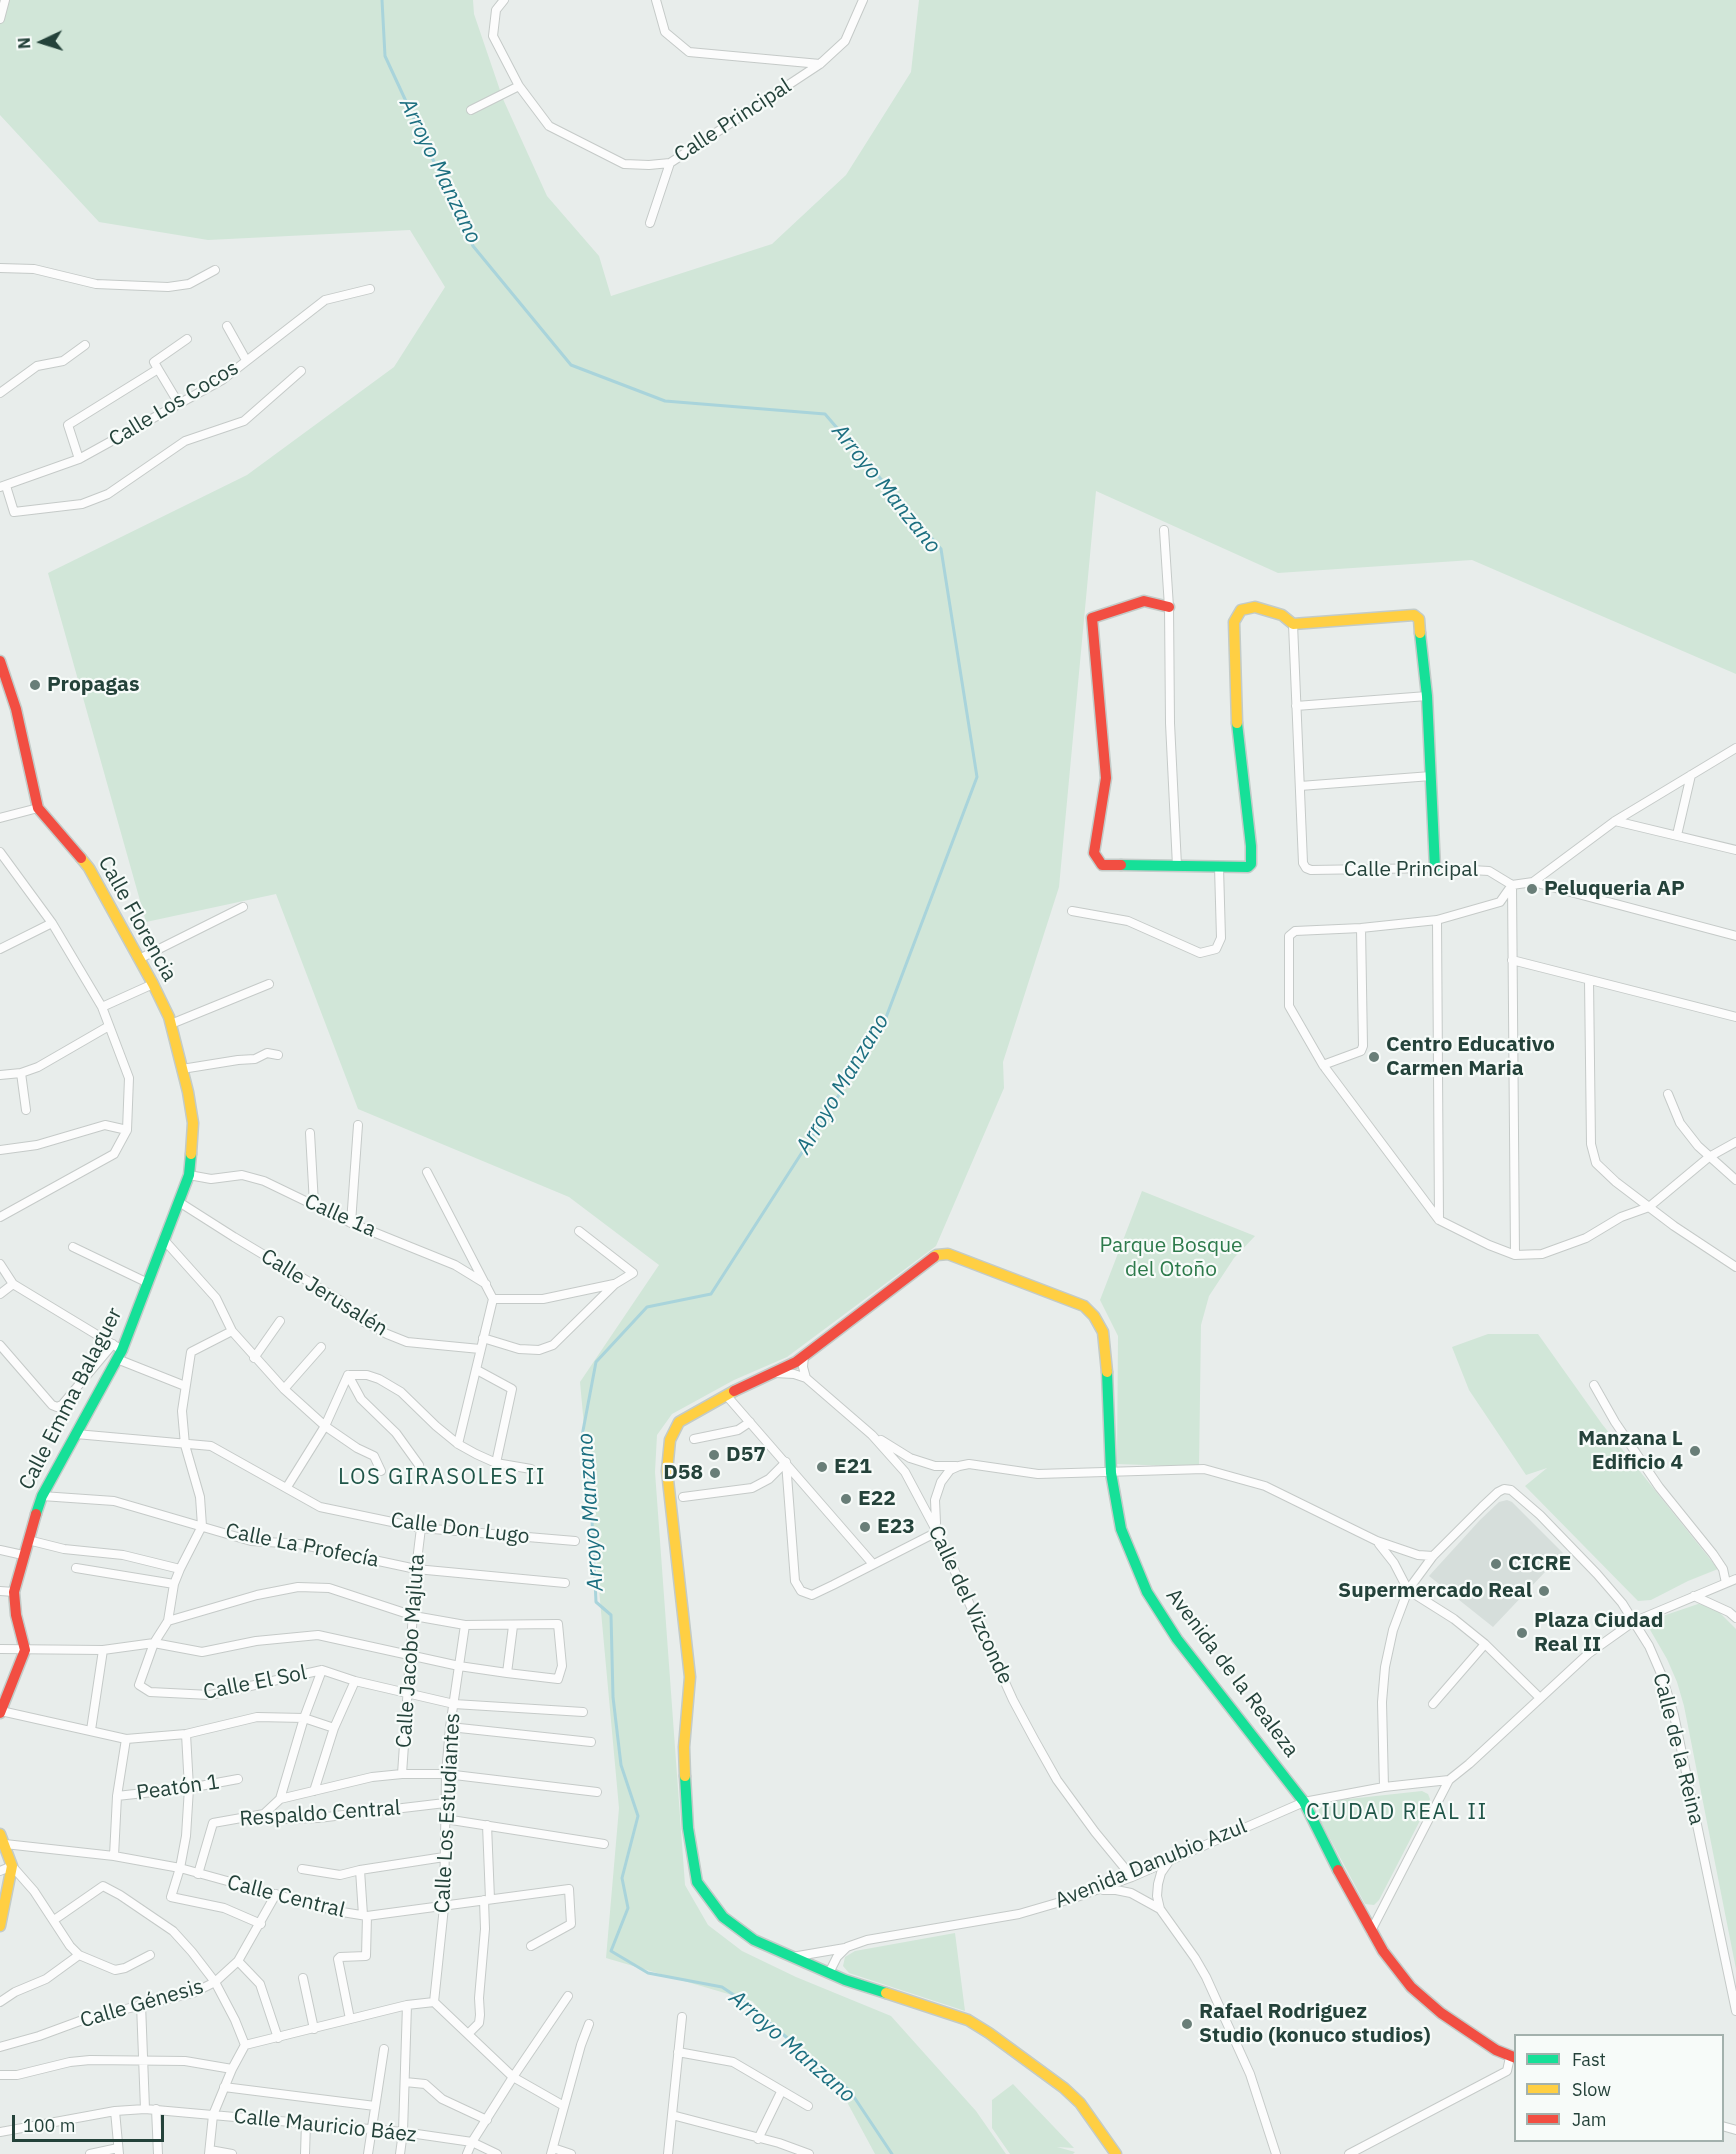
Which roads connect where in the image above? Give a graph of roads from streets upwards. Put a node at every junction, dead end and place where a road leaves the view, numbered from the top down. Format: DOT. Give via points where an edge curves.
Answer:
graph roads {
  1 [pos="5,0"];
  2 [pos="504,0"];
  3 [pos="656,0"];
  4 [pos="863,0"];
  5 [pos="0,19"];
  6 [pos="820,64"];
  7 [pos="519,86"];
  8 [pos="471,110"];
  9 [pos="670,163"];
  10 [pos="650,223"];
  11 [pos="0,268"];
  12 [pos="215,270"];
  13 [pos="370,289"];
  14 [pos="227,326"];
  15 [pos="187,339"];
  16 [pos="85,345"];
  17 [pos="246,360"];
  18 [pos="158,369"];
  19 [pos="301,371"];
  20 [pos="0,393"];
  21 [pos="179,404"];
  22 [pos="79,459"];
  23 [pos="3,487"];
  24 [pos="1164,530"];
  25 [pos="1169,607"];
  26 [pos="1293,624"];
  27 [pos="0,662"];
  28 [pos="1427,696"];
  29 [pos="1296,706"];
  30 [pos="1736,748"];
  31 [pos="1691,775"];
  32 [pos="1431,776"];
  33 [pos="1300,786"];
  34 [pos="38,808"];
  35 [pos="0,818"];
  36 [pos="1615,820"];
  37 [pos="1677,835"];
  38 [pos="1736,850"];
  39 [pos="0,852"];
  40 [pos="1177,866"];
  41 [pos="1219,867"];
  42 [pos="1435,868"];
  43 [pos="1533,882"];
  44 [pos="1512,885"];
  45 [pos="243,907"];
  46 [pos="1072,911"];
  47 [pos="1437,920"];
  48 [pos="52,923"];
  49 [pos="1361,928"];
  50 [pos="1736,936"];
  51 [pos="0,949"];
  52 [pos="140,959"];
  53 [pos="1512,960"];
  54 [pos="1589,980"];
  55 [pos="153,984"];
  56 [pos="269,984"];
  57 [pos="102,1007"];
  58 [pos="1736,1017"];
  59 [pos="171,1024"];
  60 [pos="109,1026"];
  61 [pos="278,1054"];
  62 [pos="1323,1065"];
  63 [pos="182,1069"];
  64 [pos="21,1073"];
  65 [pos="0,1075"];
  66 [pos="1668,1094"];
  67 [pos="26,1110"];
  68 [pos="358,1125"];
  69 [pos="127,1130"];
  70 [pos="310,1133"];
  71 [pos="1736,1142"];
  72 [pos="0,1150"];
  73 [pos="1709,1157"];
  74 [pos="427,1172"];
  75 [pos="189,1175"];
  76 [pos="1736,1180"];
  77 [pos="179,1202"];
  78 [pos="314,1204"];
  79 [pos="1649,1207"];
  80 [pos="0,1217"];
  81 [pos="1439,1220"];
  82 [pos="351,1223"];
  83 [pos="579,1231"];
  84 [pos="165,1241"];
  85 [pos="73,1247"];
  86 [pos="1515,1255"];
  87 [pos="0,1264"];
  88 [pos="1736,1267"];
  89 [pos="148,1283"];
  90 [pos="13,1284"];
  91 [pos="486,1284"];
  92 [pos="615,1284"];
  93 [pos="0,1294"];
  94 [pos="493,1299"];
  95 [pos="280,1321"];
  96 [pos="231,1331"];
  97 [pos="483,1338"];
  98 [pos="112,1344"];
  99 [pos="0,1345"];
  100 [pos="321,1347"];
  101 [pos="480,1349"];
  102 [pos="120,1355"];
  103 [pos="804,1356"];
  104 [pos="254,1358"];
  105 [pos="477,1370"];
  106 [pos="774,1372"];
  107 [pos="348,1376"];
  108 [pos="807,1378"];
  109 [pos="1594,1385"];
  110 [pos="185,1386"];
  111 [pos="284,1389"];
  112 [pos="726,1395"];
  113 [pos="750,1422"];
  114 [pos="325,1426"];
  115 [pos="76,1434"];
  116 [pos="872,1435"];
  117 [pos="694,1440"];
  118 [pos="458,1444"];
  119 [pos="185,1445"];
  120 [pos="786,1462"];
  121 [pos="496,1463"];
  122 [pos="969,1464"];
  123 [pos="419,1465"];
  124 [pos="531,1469"];
  125 [pos="381,1471"];
  126 [pos="1112,1473"];
  127 [pos="287,1487"];
  128 [pos="42,1496"];
  129 [pos="683,1497"];
  130 [pos="202,1526"];
  131 [pos="422,1528"];
  132 [pos="937,1532"];
  133 [pos="28,1540"];
  134 [pos="575,1541"];
  135 [pos="1377,1541"];
  136 [pos="0,1550"];
  137 [pos="23,1555"];
  138 [pos="1433,1556"];
  139 [pos="873,1564"];
  140 [pos="76,1569"];
  141 [pos="180,1569"];
  142 [pos="416,1569"];
  143 [pos="1736,1580"];
  144 [pos="565,1583"];
  145 [pos="1726,1583"];
  146 [pos="174,1584"];
  147 [pos="1408,1590"];
  148 [pos="0,1591"];
  149 [pos="14,1592"];
  150 [pos="1694,1596"];
  151 [pos="414,1616"];
  152 [pos="1736,1618"];
  153 [pos="168,1621"];
  154 [pos="1633,1622"];
  155 [pos="465,1625"];
  156 [pos="513,1626"];
  157 [pos="154,1643"];
  158 [pos="1485,1644"];
  159 [pos="0,1648"];
  160 [pos="25,1650"];
  161 [pos="103,1650"];
  162 [pos="410,1655"];
  163 [pos="459,1666"];
  164 [pos="322,1670"];
  165 [pos="507,1673"];
  166 [pos="355,1681"];
  167 [pos="406,1694"];
  168 [pos="1540,1698"];
  169 [pos="454,1704"];
  170 [pos="1433,1704"];
  171 [pos="0,1712"];
  172 [pos="583,1712"];
  173 [pos="304,1718"];
  174 [pos="450,1727"];
  175 [pos="334,1728"];
  176 [pos="91,1730"];
  177 [pos="186,1734"];
  178 [pos="126,1739"];
  179 [pos="591,1742"];
  180 [pos="402,1774"];
  181 [pos="446,1774"];
  182 [pos="238,1779"];
  183 [pos="1449,1780"];
  184 [pos="1384,1787"];
  185 [pos="189,1788"];
  186 [pos="314,1791"];
  187 [pos="597,1792"];
  188 [pos="117,1796"];
  189 [pos="279,1799"];
  190 [pos="1304,1802"];
  191 [pos="445,1803"];
  192 [pos="264,1814"];
  193 [pos="445,1819"];
  194 [pos="487,1825"];
  195 [pos="1,1837"];
  196 [pos="604,1844"];
  197 [pos="114,1856"];
  198 [pos="444,1857"];
  199 [pos="1169,1861"];
  200 [pos="12,1866"];
  201 [pos="180,1868"];
  202 [pos="302,1869"];
  203 [pos="360,1869"];
  204 [pos="0,1871"];
  205 [pos="198,1874"];
  206 [pos="1132,1877"];
  207 [pos="1099,1890"];
  208 [pos="276,1894"];
  209 [pos="487,1900"];
  210 [pos="444,1907"];
  211 [pos="1160,1909"];
  212 [pos="365,1915"];
  213 [pos="1,1919"];
  214 [pos="54,1920"];
  215 [pos="261,1924"];
  216 [pos="1371,1931"];
  217 [pos="531,1946"];
  218 [pos="847,1947"];
  219 [pos="79,1955"];
  220 [pos="150,1955"];
  221 [pos="791,1957"];
  222 [pos="238,1961"];
  223 [pos="829,1972"];
  224 [pos="303,1978"];
  225 [pos="215,1982"];
  226 [pos="568,1996"];
  227 [pos="0,2002"];
  228 [pos="434,2002"];
  229 [pos="141,2004"];
  230 [pos="407,2005"];
  231 [pos="1736,2011"];
  232 [pos="682,2017"];
  233 [pos="350,2019"];
  234 [pos="589,2024"];
  235 [pos="314,2029"];
  236 [pos="468,2034"];
  237 [pos="278,2038"];
  238 [pos="245,2045"];
  239 [pos="0,2047"];
  240 [pos="384,2049"];
  241 [pos="678,2052"];
  242 [pos="1513,2058"];
  243 [pos="144,2061"];
  244 [pos="232,2069"];
  245 [pos="0,2075"];
  246 [pos="513,2077"];
  247 [pos="405,2082"];
  248 [pos="224,2087"];
  249 [pos="781,2092"];
  250 [pos="375,2106"];
  251 [pos="564,2106"];
  252 [pos="808,2106"];
  253 [pos="145,2109"];
  254 [pos="156,2109"];
  255 [pos="115,2111"];
  256 [pos="213,2115"];
  257 [pos="672,2115"];
  258 [pos="487,2120"];
  259 [pos="306,2122"];
  260 [pos="371,2129"];
  261 [pos="0,2132"];
  262 [pos="403,2132"];
  263 [pos="758,2139"];
  264 [pos="472,2142"];
  265 [pos="119,2151"];
  266 [pos="552,2151"];
  267 [pos="209,2152"];
  268 [pos="90,2154"];
  269 [pos="158,2154"];
  270 [pos="232,2154"];
  271 [pos="305,2154"];
  272 [pos="368,2154"];
  273 [pos="400,2154"];
  274 [pos="466,2154"];
  275 [pos="497,2154"];
  276 [pos="570,2154"];
  277 [pos="668,2154"];
  278 [pos="809,2154"];
  279 [pos="1116,2154"];
  280 [pos="1276,2154"];
  281 [pos="1349,2154"];
  1 -- 5 [label="street"];
  2 -- 7 [label="street, Calle Principal" via="496,10 493,36"];
  3 -- 6 [label="street" via="665,32 689,52"];
  4 -- 6 [label="street, Calle Principal" via="845,41"];
  6 -- 9 [label="street, Calle Principal"];
  7 -- 8 [label="street"];
  7 -- 9 [label="street, Calle Principal" via="549,126 624,164"];
  9 -- 10 [label="street"];
  11 -- 12 [label="street" via="34,269 96,284 168,287 189,284"];
  13 -- 17 [label="street, Calle Los Cocos" via="325,300"];
  14 -- 17 [label="street"];
  15 -- 18 [label="street" via="154,362"];
  16 -- 20 [label="street" via="63,361 37,366"];
  17 -- 21 [label="street, Calle Los Cocos" via="222,380"];
  18 -- 21 [label="street"];
  18 -- 22 [label="street" via="68,425"];
  19 -- 23 [label="street" via="243,421 185,441 108,494 82,504 14,512"];
  21 -- 22 [label="street, Calle Los Cocos"];
  22 -- 23 [label="street, Calle Los Cocos"];
  24 -- 25 [label="street"];
  25 -- 40 [label="street"];
  25 -- 40 [label="street" via="1144,601 1092,618 1106,778 1094,854 1102,865"];
  26 -- 28 [label="street" via="1414,615 1421,625"];
  26 -- 29 [label="street"];
  26 -- 41 [label="street" via="1282,615 1255,607 1241,610 1234,622 1237,728 1252,858 1248,867"];
  27 -- 34 [label="street, Calle Florencia" via="16,709"];
  28 -- 29 [label="street"];
  28 -- 32 [label="street"];
  29 -- 33 [label="street"];
  30 -- 31 [label="street"];
  31 -- 36 [label="street"];
  31 -- 37 [label="street"];
  32 -- 33 [label="street"];
  32 -- 42 [label="street"];
  33 -- 42 [label="street, Calle Principal" via="1306,868"];
  34 -- 35 [label="street"];
  34 -- 52 [label="street, Calle Florencia" via="89,868"];
  36 -- 37 [label="street"];
  36 -- 43 [label="street"];
  37 -- 38 [label="street"];
  39 -- 48 [label="street"];
  40 -- 41 [label="street"];
  41 -- 46 [label="street" via="1221,938 1216,949 1200,953 1128,921"];
  42 -- 44 [label="street, Calle Principal" via="1489,871"];
  43 -- 44 [label="street"];
  43 -- 50 [label="street"];
  44 -- 47 [label="street" via="1500,902"];
  44 -- 53 [label="street"];
  45 -- 52 [label="street"];
  47 -- 49 [label="street"];
  47 -- 81 [label="street"];
  48 -- 51 [label="street"];
  48 -- 57 [label="street"];
  49 -- 62 [label="street" via="1363,1046 1361,1051"];
  49 -- 62 [label="street" via="1295,931 1289,936 1289,1006"];
  52 -- 55 [label="street, Calle Florencia"];
  53 -- 54 [label="street"];
  53 -- 86 [label="street"];
  54 -- 58 [label="street"];
  54 -- 79 [label="street" via="1591,1144 1596,1163"];
  55 -- 57 [label="street"];
  55 -- 59 [label="street, Calle Florencia"];
  56 -- 59 [label="street"];
  57 -- 60 [label="street"];
  59 -- 63 [label="street, Calle Florencia"];
  60 -- 64 [label="street"];
  60 -- 69 [label="street" via="129,1078"];
  61 -- 63 [label="street"];
  62 -- 81 [label="street"];
  63 -- 75 [label="street, Calle Florencia" via="193,1123"];
  64 -- 65 [label="street"];
  64 -- 67 [label="street"];
  66 -- 73 [label="street" via="1680,1123"];
  68 -- 82 [label="street"];
  69 -- 72 [label="street" via="105,1125 37,1145"];
  69 -- 80 [label="street" via="114,1154 99,1165"];
  70 -- 78 [label="street"];
  71 -- 73 [label="street"];
  73 -- 76 [label="street"];
  73 -- 79 [label="street"];
  74 -- 91 [label="street"];
  75 -- 77 [label="street, Calle Emma Balaguer"];
  75 -- 78 [label="street, Calle 1a" via="212,1179 242,1175 264,1180"];
  77 -- 84 [label="street, Calle Emma Balaguer"];
  77 -- 101 [label="street, Calle Jerusalén" via="341,1301 364,1322 387,1334 406,1342"];
  78 -- 82 [label="street, Calle 1a"];
  79 -- 86 [label="street" via="1621,1217 1586,1238 1542,1254"];
  79 -- 88 [label="street"];
  81 -- 86 [label="street"];
  82 -- 91 [label="street, Calle 1a" via="455,1265"];
  83 -- 92 [label="street" via="633,1273"];
  84 -- 89 [label="street, Calle Emma Balaguer"];
  84 -- 96 [label="street" via="216,1298"];
  85 -- 89 [label="street"];
  87 -- 90 [label="street"];
  89 -- 102 [label="street, Calle Emma Balaguer"];
  90 -- 93 [label="street"];
  90 -- 98 [label="street"];
  91 -- 94 [label="street"];
  92 -- 94 [label="street" via="543,1299"];
  92 -- 97 [label="street" via="553,1345 538,1350 519,1349"];
  94 -- 97 [label="street"];
  95 -- 104 [label="street"];
  96 -- 104 [label="street"];
  96 -- 110 [label="street" via="191,1352"];
  97 -- 101 [label="street"];
  98 -- 99 [label="street" via="57,1407"];
  98 -- 102 [label="street"];
  100 -- 111 [label="street"];
  101 -- 105 [label="street"];
  102 -- 110 [label="street"];
  102 -- 115 [label="street, Calle Emma Balaguer"];
  103 -- 106 [label="street"];
  103 -- 108 [label="street"];
  103 -- 126 [label="street, Avenida de la Realeza" via="937,1255 948,1254 1084,1306 1094,1316 1103,1332 1106,1354"];
  104 -- 111 [label="street"];
  105 -- 118 [label="street"];
  105 -- 121 [label="street" via="512,1389"];
  106 -- 108 [label="street"];
  106 -- 112 [label="street"];
  107 -- 114 [label="street"];
  107 -- 118 [label="street" via="367,1375 401,1392"];
  107 -- 123 [label="street" via="361,1399 396,1433"];
  108 -- 116 [label="street, Calle del Vizconde"];
  109 -- 145 [label="street" via="1653,1478 1713,1554"];
  110 -- 119 [label="street"];
  111 -- 114 [label="street"];
  112 -- 113 [label="street"];
  112 -- 221 [label="street" via="679,1422 670,1440 667,1471 690,1677 684,1747 688,1828 697,1882 723,1917 754,1940"];
  113 -- 117 [label="street" via="738,1430"];
  113 -- 120 [label="street"];
  114 -- 125 [label="street" via="374,1456"];
  114 -- 127 [label="street"];
  115 -- 119 [label="street, Calle Don Lugo"];
  115 -- 128 [label="street, Calle Emma Balaguer"];
  116 -- 122 [label="street" via="910,1458 935,1466"];
  116 -- 132 [label="street, Calle del Vizconde" via="905,1472"];
  118 -- 121 [label="street"];
  119 -- 127 [label="street, Calle Don Lugo" via="211,1446"];
  119 -- 130 [label="street" via="200,1497"];
  120 -- 129 [label="street" via="769,1479 752,1488"];
  120 -- 139 [label="street"];
  120 -- 139 [label="street" via="795,1581 801,1591 812,1595"];
  121 -- 124 [label="street"];
  122 -- 126 [label="street" via="1038,1474"];
  122 -- 132 [label="street" via="950,1470 941,1482 934,1509"];
  126 -- 135 [label="street" via="1204,1469 1265,1486"];
  126 -- 190 [label="street, Avenida de la Realeza" via="1121,1529 1147,1592 1177,1639"];
  127 -- 131 [label="street, Calle Don Lugo" via="320,1507"];
  128 -- 130 [label="street, Calle La Profecía" via="114,1501"];
  128 -- 133 [label="street, Calle Emma Balaguer"];
  130 -- 141 [label="street, Calle El Sol"];
  130 -- 142 [label="street, Calle La Profecía" via="251,1542 299,1544"];
  131 -- 134 [label="street, Calle Don Lugo"];
  131 -- 142 [label="street, Calle Jacobo Majluta"];
  132 -- 139 [label="street"];
  132 -- 206 [label="street, Calle del Vizconde" via="1013,1700 1057,1780"];
  133 -- 137 [label="street, Calle Emma Balaguer"];
  133 -- 141 [label="street" via="64,1549 123,1555"];
  135 -- 138 [label="street"];
  135 -- 147 [label="street"];
  136 -- 137 [label="street"];
  137 -- 149 [label="street, Calle Emma Balaguer"];
  138 -- 147 [label="street, Calle de la Reina"];
  138 -- 154 [label="street, Calle de la Reina" via="1498,1492 1511,1490 1597,1574"];
  140 -- 146 [label="street"];
  141 -- 146 [label="street, Calle El Sol"];
  142 -- 144 [label="street, Calle La Profecía"];
  142 -- 151 [label="street, Calle Jacobo Majluta"];
  143 -- 145 [label="street"];
  145 -- 150 [label="street"];
  146 -- 153 [label="street, Calle El Sol"];
  147 -- 158 [label="street"];
  147 -- 184 [label="street, Calle de la Reina" via="1385,1667"];
  148 -- 149 [label="street"];
  149 -- 160 [label="street, Calle Emma Balaguer"];
  150 -- 152 [label="street"];
  150 -- 154 [label="street"];
  151 -- 153 [label="street" via="329,1588 298,1587"];
  151 -- 155 [label="street"];
  151 -- 162 [label="street, Calle Jacobo Majluta"];
  153 -- 157 [label="street, Calle El Sol"];
  154 -- 168 [label="street" via="1588,1654"];
  154 -- 231 [label="street, Calle de la Reina" via="1648,1646 1669,1697"];
  155 -- 156 [label="street"];
  155 -- 163 [label="street, Calle Los Estudiantes"];
  156 -- 165 [label="street"];
  156 -- 165 [label="street" via="558,1624 561,1666 558,1679"];
  157 -- 161 [label="street"];
  157 -- 162 [label="street" via="202,1652 256,1641 318,1635"];
  157 -- 164 [label="street, Calle El Sol" via="139,1685 150,1692 210,1695"];
  158 -- 168 [label="street"];
  158 -- 170 [label="street"];
  159 -- 160 [label="street"];
  160 -- 161 [label="street"];
  160 -- 171 [label="street"];
  161 -- 176 [label="street"];
  162 -- 163 [label="street"];
  162 -- 167 [label="street, Calle Jacobo Majluta"];
  163 -- 165 [label="street"];
  163 -- 169 [label="street, Calle Los Estudiantes"];
  164 -- 166 [label="street, Calle El Sol"];
  164 -- 173 [label="street"];
  166 -- 167 [label="street, Calle El Sol"];
  166 -- 175 [label="street"];
  167 -- 169 [label="street, Calle El Sol"];
  167 -- 180 [label="street, Calle Jacobo Majluta"];
  168 -- 183 [label="street"];
  169 -- 172 [label="street, Calle El Sol"];
  169 -- 174 [label="street, Calle Los Estudiantes"];
  171 -- 176 [label="street"];
  173 -- 175 [label="street"];
  173 -- 177 [label="street" via="257,1717"];
  173 -- 189 [label="street"];
  174 -- 179 [label="street"];
  174 -- 181 [label="street, Calle Los Estudiantes"];
  175 -- 186 [label="street"];
  176 -- 178 [label="street"];
  177 -- 178 [label="street"];
  177 -- 185 [label="street"];
  178 -- 188 [label="street"];
  180 -- 181 [label="street"];
  180 -- 186 [label="street"];
  181 -- 187 [label="street"];
  181 -- 191 [label="street, Calle Los Estudiantes"];
  182 -- 185 [label="street, Peatón 1"];
  183 -- 184 [label="street, Avenida Danubio Azul"];
  183 -- 216 [label="street"];
  184 -- 190 [label="street, Avenida Danubio Azul"];
  185 -- 188 [label="street, Peatón 1"];
  185 -- 201 [label="street"];
  186 -- 189 [label="street"];
  188 -- 197 [label="street"];
  189 -- 192 [label="street"];
  190 -- 199 [label="street, Avenida Danubio Azul"];
  190 -- 216 [label="street, Avenida de la Realeza"];
  191 -- 192 [label="street, Respaldo Central" via="318,1818 284,1820"];
  191 -- 193 [label="street, Calle Los Estudiantes"];
  192 -- 205 [label="street, Respaldo Central" via="213,1823"];
  193 -- 194 [label="street"];
  193 -- 198 [label="street, Calle Los Estudiantes"];
  194 -- 196 [label="street"];
  194 -- 209 [label="street"];
  195 -- 197 [label="street, Calle Central"];
  195 -- 200 [label="street"];
  197 -- 201 [label="street, Calle Central"];
  198 -- 203 [label="street"];
  198 -- 210 [label="street, Calle Los Estudiantes"];
  199 -- 206 [label="street, Avenida Danubio Azul"];
  199 -- 211 [label="street" via="1158,1884"];
  200 -- 204 [label="street"];
  200 -- 213 [label="street"];
  200 -- 214 [label="street"];
  201 -- 205 [label="street, Calle Central"];
  201 -- 215 [label="street" via="171,1897 224,1908"];
  202 -- 203 [label="street" via="340,1875"];
  203 -- 212 [label="street"];
  205 -- 208 [label="street, Calle Central"];
  206 -- 207 [label="street, Avenida Danubio Azul"];
  207 -- 211 [label="street" via="1131,1893"];
  207 -- 218 [label="street, Avenida Danubio Azul" via="1019,1914 867,1940"];
  208 -- 212 [label="street, Calle Central"];
  208 -- 215 [label="street, Calle Génesis"];
  209 -- 210 [label="street, Calle Central"];
  209 -- 217 [label="street, Calle Central" via="569,1889 571,1924"];
  209 -- 236 [label="street" via="480,2015"];
  210 -- 212 [label="street, Calle Central"];
  210 -- 228 [label="street, Calle Los Estudiantes"];
  211 -- 280 [label="street" via="1206,1977 1250,2074"];
  212 -- 233 [label="street" via="366,1956 338,1959"];
  214 -- 219 [label="street"];
  214 -- 225 [label="street" via="103,1886 173,1931"];
  215 -- 222 [label="street, Calle Génesis"];
  216 -- 242 [label="street, Avenida de la Realeza" via="1395,1968 1429,2004"];
  218 -- 221 [label="street, Avenida Danubio Azul"];
  218 -- 223 [label="street"];
  219 -- 220 [label="street" via="115,1970"];
  219 -- 227 [label="street" via="46,1979"];
  221 -- 223 [label="street"];
  222 -- 225 [label="street, Calle Génesis"];
  222 -- 237 [label="street" via="258,1979"];
  223 -- 279 [label="street" via="968,2020 989,2033 1080,2103"];
  224 -- 235 [label="street"];
  225 -- 229 [label="street, Calle Génesis" via="193,1993"];
  225 -- 238 [label="street"];
  226 -- 246 [label="street"];
  228 -- 230 [label="street"];
  228 -- 236 [label="street"];
  229 -- 239 [label="street, Calle Génesis"];
  229 -- 243 [label="street"];
  230 -- 233 [label="street"];
  230 -- 247 [label="street"];
  232 -- 241 [label="street"];
  233 -- 235 [label="street"];
  234 -- 251 [label="street"];
  235 -- 237 [label="street"];
  236 -- 246 [label="street"];
  237 -- 238 [label="street"];
  238 -- 244 [label="street"];
  240 -- 250 [label="street"];
  241 -- 249 [label="street" via="733,2062"];
  241 -- 257 [label="street"];
  242 -- 281 [label="street" via="1507,2071"];
  243 -- 244 [label="street" via="185,2061"];
  243 -- 245 [label="street" via="90,2060"];
  243 -- 253 [label="street"];
  244 -- 248 [label="street"];
  246 -- 251 [label="street"];
  246 -- 258 [label="street"];
  247 -- 258 [label="street" via="425,2084 442,2099"];
  247 -- 262 [label="street"];
  248 -- 250 [label="street"];
  248 -- 256 [label="street"];
  249 -- 252 [label="street"];
  249 -- 263 [label="street"];
  250 -- 260 [label="street"];
  251 -- 266 [label="street"];
  253 -- 254 [label="street, Calle Mauricio Báez"];
  253 -- 255 [label="street, Calle Mauricio Báez"];
  254 -- 256 [label="street, Calle Mauricio Báez"];
  254 -- 269 [label="street"];
  255 -- 261 [label="street, Calle Mauricio Báez"];
  255 -- 265 [label="street"];
  256 -- 259 [label="street, Calle Mauricio Báez"];
  256 -- 267 [label="street"];
  257 -- 263 [label="street"];
  257 -- 277 [label="street"];
  258 -- 264 [label="street"];
  259 -- 260 [label="street, Calle Mauricio Báez"];
  259 -- 271 [label="street"];
  260 -- 262 [label="street, Calle Mauricio Báez"];
  260 -- 272 [label="street"];
  262 -- 264 [label="street, Calle Mauricio Báez"];
  262 -- 273 [label="street"];
  263 -- 278 [label="street"];
  264 -- 274 [label="street"];
  264 -- 275 [label="street, Calle Mauricio Báez"];
  265 -- 268 [label="street"];
  266 -- 276 [label="street"];
  267 -- 270 [label="street"];
}
